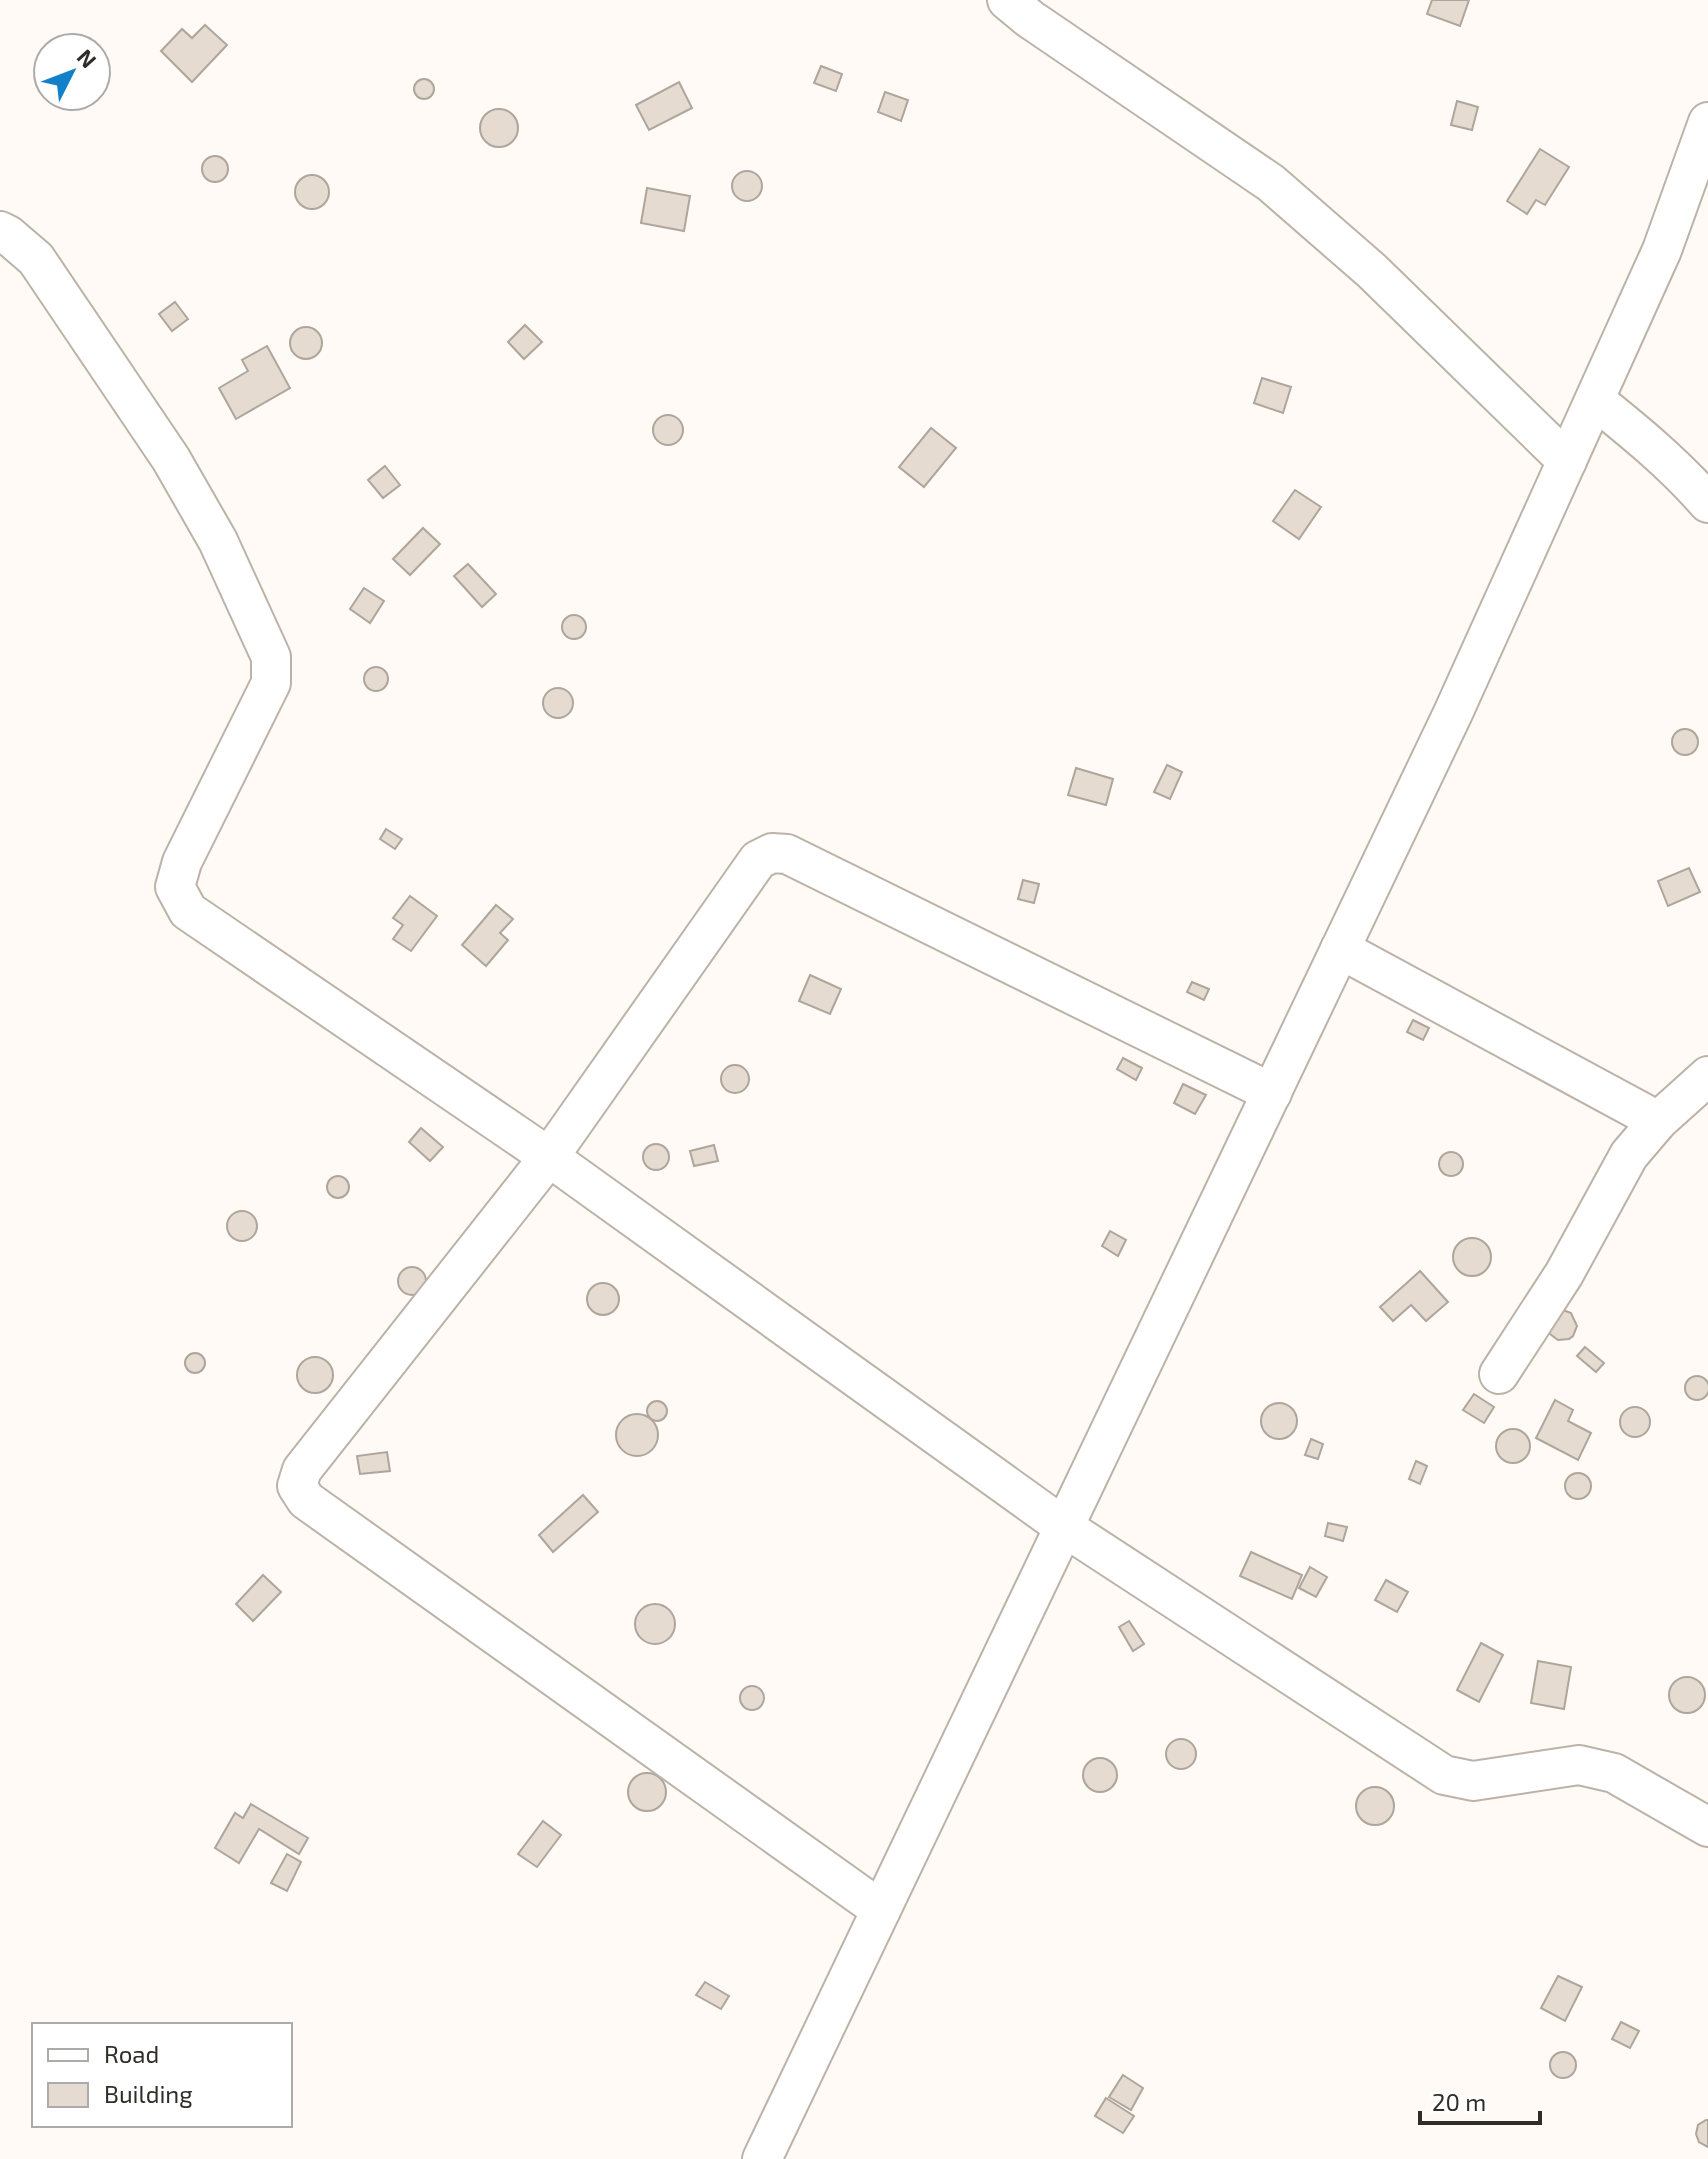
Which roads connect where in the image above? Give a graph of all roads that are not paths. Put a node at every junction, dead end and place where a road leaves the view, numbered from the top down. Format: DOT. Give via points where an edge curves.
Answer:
graph roads {
  1 [pos="1007,0"];
  2 [pos="1708,122"];
  3 [pos="0,231"];
  4 [pos="1595,400"];
  5 [pos="1567,461"];
  6 [pos="1708,503"];
  7 [pos="1340,949"];
  8 [pos="1708,1076"];
  9 [pos="1272,1093"];
  10 [pos="1658,1121"];
  11 [pos="549,1157"];
  12 [pos="1499,1374"];
  13 [pos="1064,1527"];
  14 [pos="1708,1827"];
  15 [pos="881,1910"];
  16 [pos="762,2159"];
  1 -- 5 [label="street" via="1271,183 1372,271"];
  2 -- 4 [label="street" via="1662,250"];
  3 -- 11 [label="street" via="36,259 171,459 218,541 271,657 271,683 182,862 175,887 188,911"];
  4 -- 5 [label="street"];
  4 -- 6 [label="street" via="1653,446"];
  5 -- 7 [label="street"];
  7 -- 9 [label="street"];
  7 -- 10 [label="street"];
  8 -- 10 [label="street"];
  9 -- 11 [label="street" via="787,854 772,853 758,860"];
  9 -- 13 [label="street"];
  10 -- 12 [label="street" via="1629,1155 1564,1274"];
  11 -- 13 [label="street"];
  11 -- 15 [label="street" via="302,1470 297,1486 306,1500"];
  13 -- 14 [label="street" via="1444,1775 1473,1781 1579,1765 1614,1773"];
  13 -- 15 [label="street"];
  15 -- 16 [label="street"];
}
